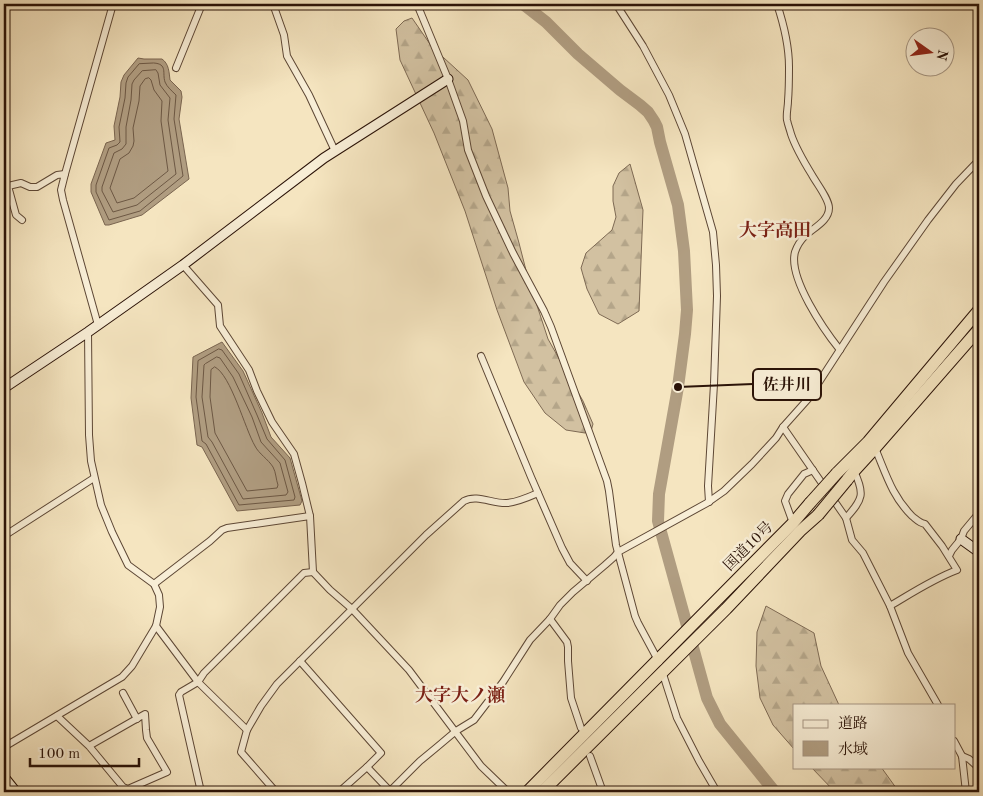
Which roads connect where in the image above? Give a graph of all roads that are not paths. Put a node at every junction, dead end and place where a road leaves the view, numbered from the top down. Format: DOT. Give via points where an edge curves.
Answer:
graph roads {
  1 [pos="113,4"];
  2 [pos="202,4"];
  3 [pos="273,4"];
  4 [pos="417,4"];
  5 [pos="616,4"];
  6 [pos="777,4"];
  7 [pos="176,68"];
  8 [pos="448,79"];
  9 [pos="335,151"];
  10 [pos="979,160"];
  11 [pos="65,174"];
  12 [pos="6,187"];
  13 [pos="22,220"];
  14 [pos="183,265"];
  15 [pos="979,310"];
  16 [pos="98,325"];
  17 [pos="979,329"];
  18 [pos="88,332"];
  19 [pos="840,350"];
  20 [pos="481,356"];
  21 [pos="4,388"];
  22 [pos="783,427"];
  23 [pos="875,448"];
  24 [pos="813,470"];
  25 [pos="846,475"];
  26 [pos="94,478"];
  27 [pos="538,493"];
  28 [pos="709,502"];
  29 [pos="979,513"];
  30 [pos="310,516"];
  31 [pos="846,518"];
  32 [pos="793,523"];
  33 [pos="4,536"];
  34 [pos="961,539"];
  35 [pos="618,552"];
  36 [pos="979,552"];
  37 [pos="950,556"];
  38 [pos="313,572"];
  39 [pos="587,582"];
  40 [pos="154,584"];
  41 [pos="890,606"];
  42 [pos="352,609"];
  43 [pos="550,619"];
  44 [pos="156,626"];
  45 [pos="666,658"];
  46 [pos="300,661"];
  47 [pos="662,673"];
  48 [pos="198,682"];
  49 [pos="123,693"];
  50 [pos="937,704"];
  51 [pos="57,716"];
  52 [pos="137,719"];
  53 [pos="581,728"];
  54 [pos="248,730"];
  55 [pos="456,732"];
  56 [pos="956,745"];
  57 [pos="90,746"];
  58 [pos="4,747"];
  59 [pos="590,756"];
  60 [pos="962,756"];
  61 [pos="367,767"];
  62 [pos="979,768"];
  63 [pos="4,777"];
  64 [pos="134,790"];
  65 [pos="16,792"];
  66 [pos="201,792"];
  67 [pos="276,792"];
  68 [pos="339,792"];
  69 [pos="389,792"];
  70 [pos="508,792"];
  71 [pos="527,792"];
  72 [pos="542,792"];
  73 [pos="603,792"];
  74 [pos="718,792"];
  75 [pos="966,792"];
  1 -- 11 [label="street"];
  2 -- 7 [label="street"];
  3 -- 9 [label="street" via="284,35 287,56"];
  4 -- 8 [label="street"];
  5 -- 28 [label="street" via="651,59 676,112 713,232 717,296"];
  6 -- 19 [label="street" via="788,46 787,120 796,148 829,206 827,217 798,246 794,258 797,278 810,306"];
  8 -- 9 [label="street"];
  8 -- 35 [label="street" via="463,121 468,150 486,196 524,277 544,311 572,385 610,491"];
  9 -- 14 [label="street"];
  10 -- 19 [label="street" via="928,220"];
  11 -- 12 [label="street" via="37,188 21,183"];
  11 -- 16 [label="street" via="61,190 63,200"];
  12 -- 13 [label="street" via="16,216"];
  14 -- 16 [label="street"];
  14 -- 30 [label="street" via="218,305 220,326 249,370 272,422 294,454"];
  15 -- 25 [label="highway, 国道10号" via="868,442"];
  16 -- 18 [label="street"];
  17 -- 23 [label="highway, 国道10号"];
  18 -- 21 [label="street"];
  18 -- 26 [label="street" via="89,435"];
  19 -- 22 [label="street" via="808,399"];
  20 -- 27 [label="street"];
  22 -- 24 [label="street"];
  22 -- 28 [label="street" via="743,473"];
  23 -- 25 [label="highway, 国道10号"];
  23 -- 37 [label="street" via="891,489 905,509 919,523 925,524"];
  24 -- 31 [label="street"];
  24 -- 32 [label="street" via="804,474 785,501"];
  25 -- 31 [label="street" via="860,483 862,493"];
  25 -- 32 [label="highway, 国道10号, bridge" via="810,504"];
  25 -- 45 [label="highway, 国道10号, bridge" via="818,514 726,609"];
  26 -- 33 [label="street"];
  26 -- 40 [label="street" via="101,505 128,565"];
  27 -- 39 [label="street" via="570,563"];
  27 -- 42 [label="street" via="508,503 464,500"];
  28 -- 35 [label="street"];
  29 -- 34 [label="street"];
  30 -- 38 [label="street"];
  30 -- 40 [label="street" via="222,530"];
  31 -- 41 [label="street" via="852,540 863,553"];
  32 -- 45 [label="highway, 国道10号" via="717,600"];
  34 -- 36 [label="street"];
  34 -- 37 [label="street"];
  35 -- 39 [label="street"];
  35 -- 45 [label="street" via="638,623"];
  37 -- 41 [label="street" via="957,570 930,581"];
  38 -- 42 [label="street"];
  38 -- 48 [label="street" via="304,573"];
  39 -- 43 [label="street" via="573,592"];
  40 -- 44 [label="street" via="160,608"];
  41 -- 50 [label="street" via="908,653"];
  42 -- 46 [label="street"];
  42 -- 55 [label="street" via="409,670"];
  43 -- 53 [label="street" via="567,642 571,698"];
  43 -- 55 [label="street" via="530,640 474,720"];
  44 -- 48 [label="street"];
  44 -- 51 [label="street" via="122,677"];
  45 -- 47 [label="highway, 国道10号"];
  45 -- 71 [label="highway, 国道10号"];
  46 -- 54 [label="street" via="273,689"];
  46 -- 61 [label="street" via="381,752"];
  47 -- 72 [label="highway, 国道10号"];
  47 -- 74 [label="street" via="677,718"];
  48 -- 54 [label="street"];
  48 -- 66 [label="street" via="181,692 180,696"];
  49 -- 52 [label="street"];
  51 -- 57 [label="street"];
  51 -- 58 [label="street"];
  52 -- 57 [label="street"];
  52 -- 64 [label="street" via="145,714 147,738 167,772"];
  54 -- 67 [label="street" via="241,752"];
  55 -- 69 [label="street"];
  55 -- 70 [label="street" via="482,766"];
  56 -- 60 [label="street"];
  57 -- 64 [label="street" via="123,787"];
  59 -- 73 [label="street"];
  60 -- 62 [label="street"];
  60 -- 75 [label="street"];
  61 -- 68 [label="street"];
  61 -- 69 [label="street"];
  63 -- 65 [label="street"];
}
